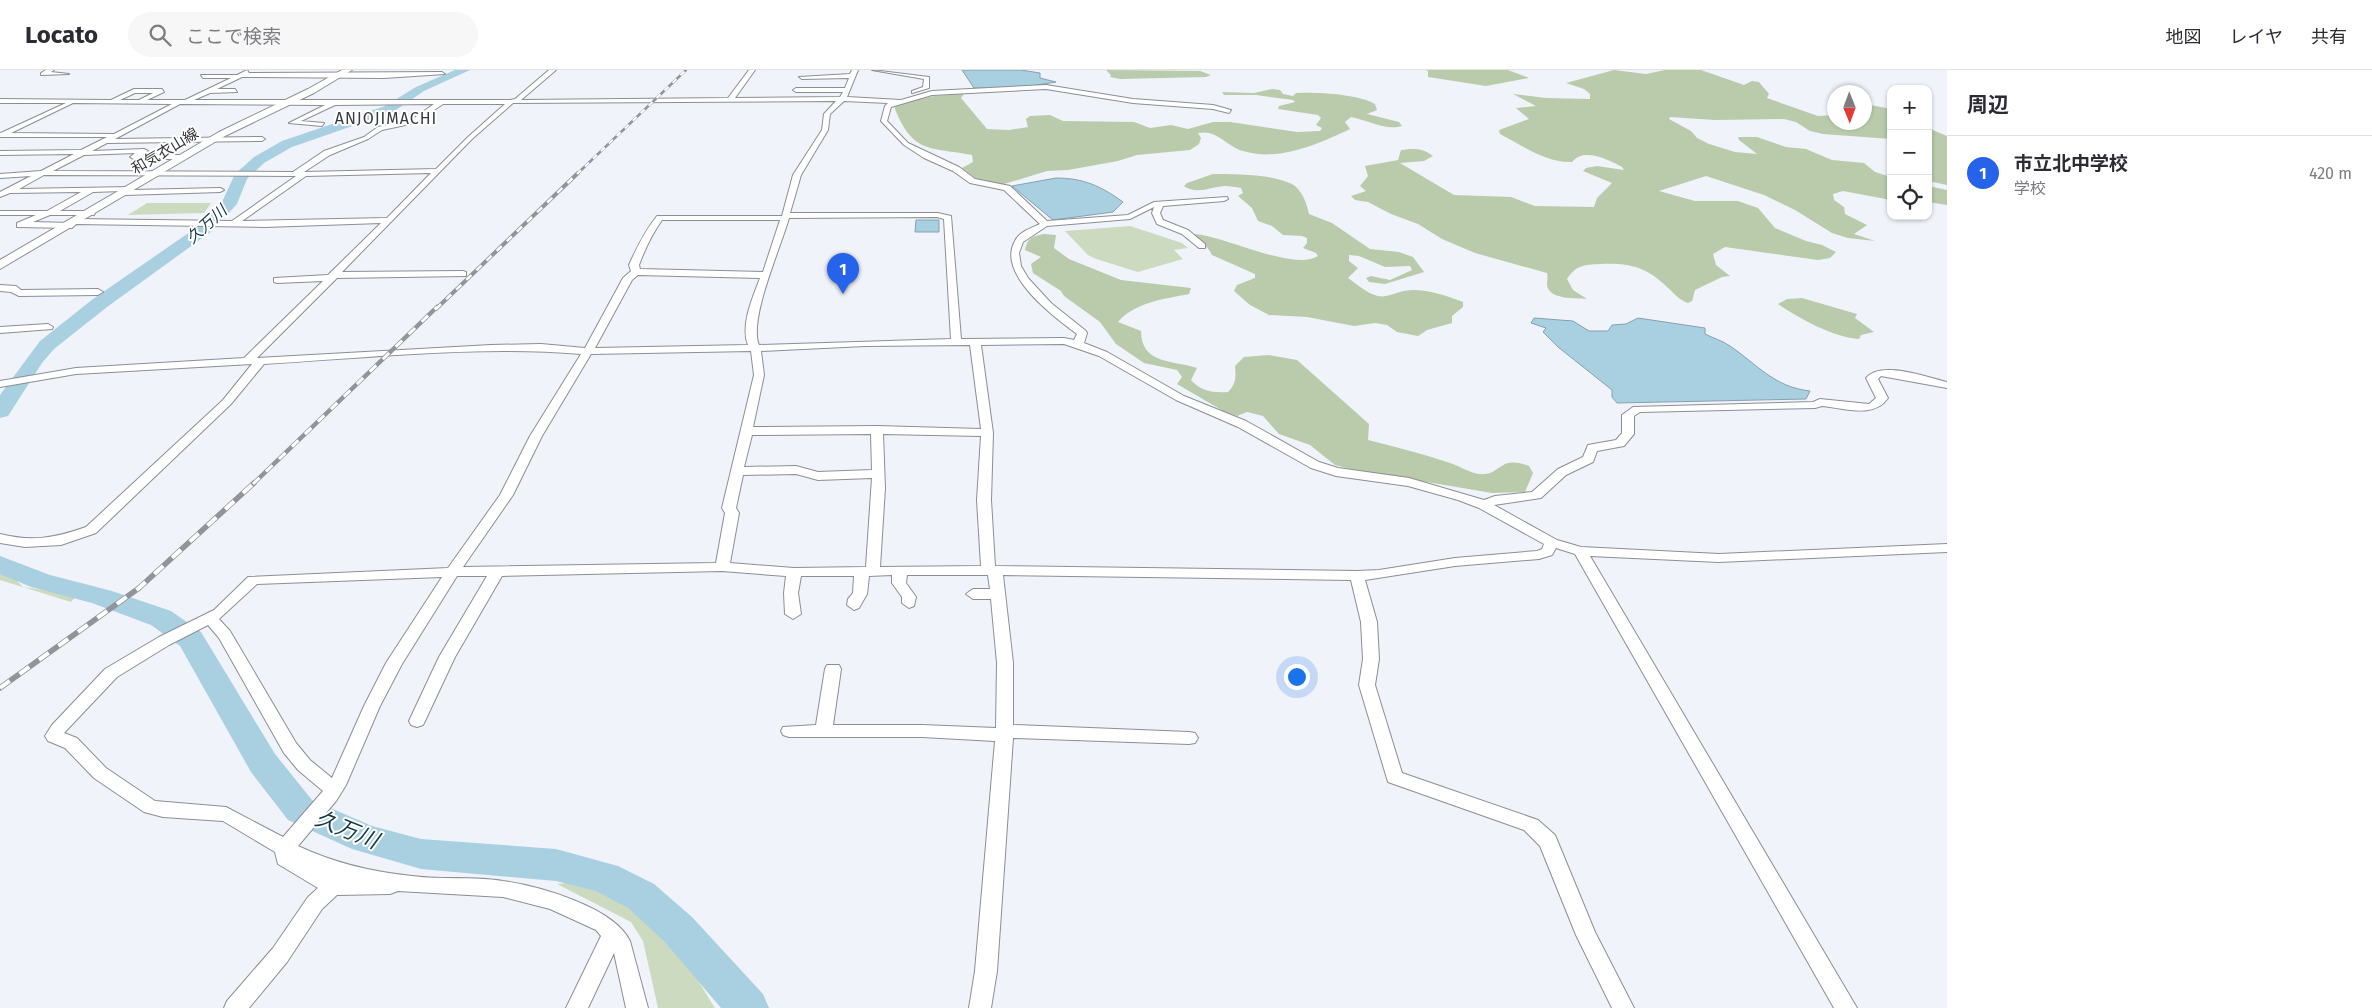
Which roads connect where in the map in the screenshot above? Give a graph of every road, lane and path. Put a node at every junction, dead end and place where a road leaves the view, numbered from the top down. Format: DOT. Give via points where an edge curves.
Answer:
graph roads {
  1 [pos="51,70"];
  2 [pos="252,70"];
  3 [pos="553,70"];
  4 [pos="752,70"];
  5 [pos="875,70"];
  6 [pos="805,72"];
  7 [pos="344,73"];
  8 [pos="66,74"];
  9 [pos="442,74"];
  10 [pos="203,76"];
  11 [pos="240,76"];
  12 [pos="851,78"];
  13 [pos="797,86"];
  14 [pos="208,91"];
  15 [pos="235,91"];
  16 [pos="791,98"];
  17 [pos="842,98"];
  18 [pos="515,100"];
  19 [pos="730,100"];
  20 [pos="0,101"];
  21 [pos="443,101"];
  22 [pos="74,102"];
  23 [pos="140,102"];
  24 [pos="183,102"];
  25 [pos="206,102"];
  26 [pos="233,102"];
  27 [pos="290,102"];
  28 [pos="891,102"];
  29 [pos="108,103"];
  30 [pos="334,103"];
  31 [pos="219,109"];
  32 [pos="128,110"];
  33 [pos="190,111"];
  34 [pos="1229,111"];
  35 [pos="322,124"];
  36 [pos="0,135"];
  37 [pos="118,135"];
  38 [pos="262,139"];
  39 [pos="212,140"];
  40 [pos="104,142"];
  41 [pos="81,153"];
  42 [pos="0,154"];
  43 [pos="184,156"];
  44 [pos="48,162"];
  45 [pos="66,162"];
  46 [pos="16,165"];
  47 [pos="0,170"];
  48 [pos="438,171"];
  49 [pos="44,173"];
  50 [pos="156,174"];
  51 [pos="294,174"];
  52 [pos="305,174"];
  53 [pos="0,176"];
  54 [pos="91,190"];
  55 [pos="192,190"];
  56 [pos="220,190"];
  57 [pos="128,191"];
  58 [pos="2,194"];
  59 [pos="1224,199"];
  60 [pos="174,203"];
  61 [pos="1154,204"];
  62 [pos="0,213"];
  63 [pos="49,213"];
  64 [pos="91,213"];
  65 [pos="785,217"];
  66 [pos="390,220"];
  67 [pos="74,223"];
  68 [pos="233,224"];
  69 [pos="1045,224"];
  70 [pos="1202,246"];
  71 [pos="0,265"];
  72 [pos="636,272"];
  73 [pos="463,274"];
  74 [pos="765,275"];
  75 [pos="333,276"];
  76 [pos="277,280"];
  77 [pos="0,288"];
  78 [pos="98,292"];
  79 [pos="48,327"];
  80 [pos="0,330"];
  81 [pos="956,342"];
  82 [pos="975,342"];
  83 [pos="1078,344"];
  84 [pos="755,348"];
  85 [pos="588,351"];
  86 [pos="254,361"];
  87 [pos="1,383"];
  88 [pos="1947,385"];
  89 [pos="878,430"];
  90 [pos="745,431"];
  91 [pos="987,433"];
  92 [pos="736,471"];
  93 [pos="879,474"];
  94 [pos="1484,505"];
  95 [pos="0,538"];
  96 [pos="1552,543"];
  97 [pos="1947,548"];
  98 [pos="1580,551"];
  99 [pos="722,567"];
  100 [pos="991,570"];
  101 [pos="497,571"];
  102 [pos="453,572"];
  103 [pos="794,572"];
  104 [pos="867,572"];
  105 [pos="900,572"];
  106 [pos="1357,576"];
  107 [pos="973,594"];
  108 [pos="997,594"];
  109 [pos="909,603"];
  110 [pos="854,605"];
  111 [pos="793,614"];
  112 [pos="207,619"];
  113 [pos="833,669"];
  114 [pos="417,721"];
  115 [pos="824,731"];
  116 [pos="789,732"];
  117 [pos="1004,733"];
  118 [pos="1189,738"];
  119 [pos="332,793"];
  120 [pos="288,844"];
  121 [pos="413,885"];
  122 [pos="333,887"];
  123 [pos="612,933"];
  124 [pos="235,1008"];
  125 [pos="577,1008"];
  126 [pos="637,1008"];
  127 [pos="980,1008"];
  128 [pos="1623,1008"];
  129 [pos="1846,1008"];
  1 -- 8 [label="street" via="43,74"];
  2 -- 11 [label="street"];
  3 -- 18 [label="street"];
  4 -- 19 [label="street"];
  5 -- 28 [label="street" via="929,80 926,88"];
  6 -- 12 [label="street"];
  6 -- 13 [label="street"];
  7 -- 9 [label="street"];
  7 -- 11 [label="street"];
  7 -- 27 [label="main road, 和気衣山線"];
  10 -- 11 [label="street"];
  11 -- 14 [label="street"];
  12 -- 13 [label="street"];
  12 -- 17 [label="street"];
  13 -- 16 [label="street"];
  14 -- 15 [label="street"];
  14 -- 24 [label="street"];
  16 -- 17 [label="street"];
  16 -- 19 [label="street"];
  17 -- 28 [label="street"];
  17 -- 65 [label="street" via="827,114 825,130 797,175"];
  18 -- 19 [label="street"];
  18 -- 21 [label="street"];
  18 -- 48 [label="street" via="470,138"];
  20 -- 22 [label="street"];
  21 -- 30 [label="street"];
  21 -- 51 [label="street" via="413,122 380,128 366,138 327,153"];
  22 -- 29 [label="street"];
  22 -- 36 [label="street"];
  23 -- 24 [label="street"];
  23 -- 29 [label="street"];
  23 -- 29 [label="street" via="162,91 134,91"];
  23 -- 32 [label="street"];
  24 -- 25 [label="street"];
  24 -- 37 [label="street"];
  25 -- 26 [label="street"];
  25 -- 33 [label="street"];
  26 -- 27 [label="street"];
  26 -- 31 [label="street"];
  27 -- 30 [label="street"];
  27 -- 39 [label="main road, 和気衣山線"];
  28 -- 34 [label="street" via="932,93 1050,87 1134,101"];
  28 -- 69 [label="street" via="884,121 906,144 973,180 1007,188"];
  30 -- 35 [label="street" via="292,123"];
  36 -- 37 [label="street"];
  37 -- 40 [label="street"];
  38 -- 39 [label="street"];
  39 -- 40 [label="street"];
  39 -- 43 [label="main road, 和気衣山線"];
  40 -- 41 [label="street"];
  41 -- 42 [label="street"];
  41 -- 43 [label="street" via="144,151 134,158"];
  41 -- 45 [label="street"];
  43 -- 50 [label="main road, 和気衣山線"];
  44 -- 45 [label="street"];
  45 -- 49 [label="street"];
  46 -- 47 [label="street"];
  48 -- 52 [label="street"];
  48 -- 66 [label="street"];
  49 -- 50 [label="street"];
  49 -- 53 [label="street"];
  49 -- 58 [label="street"];
  50 -- 51 [label="street"];
  50 -- 57 [label="main road, 和気衣山線"];
  51 -- 52 [label="street"];
  52 -- 68 [label="street"];
  54 -- 57 [label="street"];
  54 -- 58 [label="street"];
  54 -- 63 [label="street"];
  55 -- 56 [label="street"];
  55 -- 57 [label="street"];
  55 -- 60 [label="street"];
  57 -- 64 [label="main road, 和気衣山線"];
  59 -- 61 [label="street"];
  61 -- 69 [label="street" via="1116,220"];
  61 -- 70 [label="street" via="1159,206 1156,213 1160,222 1185,232"];
  62 -- 63 [label="street"];
  63 -- 64 [label="street"];
  63 -- 67 [label="street" via="20,225"];
  64 -- 67 [label="main road, 和気衣山線"];
  65 -- 72 [label="street" via="660,218 638,254 634,266"];
  65 -- 74 [label="street"];
  65 -- 81 [label="street" via="938,215 948,218"];
  66 -- 68 [label="street"];
  66 -- 75 [label="street"];
  67 -- 68 [label="street"];
  67 -- 71 [label="main road, 和気衣山線"];
  69 -- 83 [label="street" via="1020,240 1014,255 1015,265 1027,284 1082,333"];
  72 -- 74 [label="street"];
  72 -- 85 [label="street" via="628,278"];
  73 -- 75 [label="street"];
  74 -- 84 [label="street" via="749,329"];
  75 -- 76 [label="street"];
  75 -- 86 [label="street"];
  77 -- 78 [label="street" via="16,289 19,293"];
  79 -- 80 [label="street"];
  81 -- 82 [label="street"];
  81 -- 84 [label="street"];
  82 -- 83 [label="street" via="1052,340"];
  82 -- 91 [label="street"];
  83 -- 94 [label="street" via="1103,354 1180,398 1242,424 1315,464 1336,472 1438,489"];
  84 -- 85 [label="street"];
  84 -- 90 [label="street" via="759,375"];
  85 -- 86 [label="street" via="541,347 491,348"];
  85 -- 102 [label="street" via="536,436 506,495"];
  86 -- 87 [label="street" via="76,371"];
  86 -- 95 [label="street" via="227,402 91,530 61,541 25,543"];
  88 -- 94 [label="street" via="1885,372 1872,378 1882,398 1871,408 1820,402 1815,405 1637,409 1628,414 1628,434 1620,443 1592,448 1589,459 1562,472 1536,495 1501,498"];
  89 -- 90 [label="street"];
  89 -- 91 [label="street"];
  89 -- 93 [label="street"];
  90 -- 92 [label="street"];
  91 -- 100 [label="street" via="984,500"];
  92 -- 93 [label="street" via="796,470 818,476"];
  92 -- 99 [label="street"];
  93 -- 104 [label="street"];
  94 -- 96 [label="street"];
  96 -- 98 [label="street"];
  96 -- 106 [label="street" via="1547,552 1540,555 1455,562"];
  97 -- 98 [label="street" via="1719,558"];
  98 -- 129 [label="street"];
  99 -- 101 [label="street"];
  99 -- 103 [label="street"];
  100 -- 105 [label="street"];
  100 -- 106 [label="street"];
  100 -- 108 [label="street"];
  101 -- 102 [label="street"];
  101 -- 114 [label="street" via="447,657"];
  102 -- 112 [label="street" via="253,580 219,614"];
  102 -- 119 [label="street" via="394,663 346,770"];
  103 -- 104 [label="street"];
  103 -- 111 [label="street"];
  104 -- 105 [label="street"];
  104 -- 110 [label="street"];
  105 -- 109 [label="street" via="899,583 909,597"];
  106 -- 128 [label="street" via="1369,622 1371,659 1367,685 1394,777 1531,825 1548,841 1586,935"];
  107 -- 108 [label="street"];
  108 -- 117 [label="street" via="1005,663"];
  112 -- 119 [label="street" via="226,635 290,748"];
  112 -- 120 [label="street" via="111,673 54,736 71,742 100,773 150,807 226,814"];
  113 -- 115 [label="street"];
  115 -- 116 [label="street"];
  115 -- 117 [label="street"];
  117 -- 118 [label="street"];
  117 -- 127 [label="street" via="986,971"];
  119 -- 120 [label="street"];
  120 -- 121 [label="street" via="310,860 360,876"];
  120 -- 122 [label="street" via="285,858"];
  121 -- 122 [label="street"];
  121 -- 123 [label="street" via="528,894 553,901 603,924"];
  122 -- 124 [label="street" via="315,903 280,955"];
  123 -- 125 [label="street"];
  123 -- 126 [label="street" via="624,951"];
}
